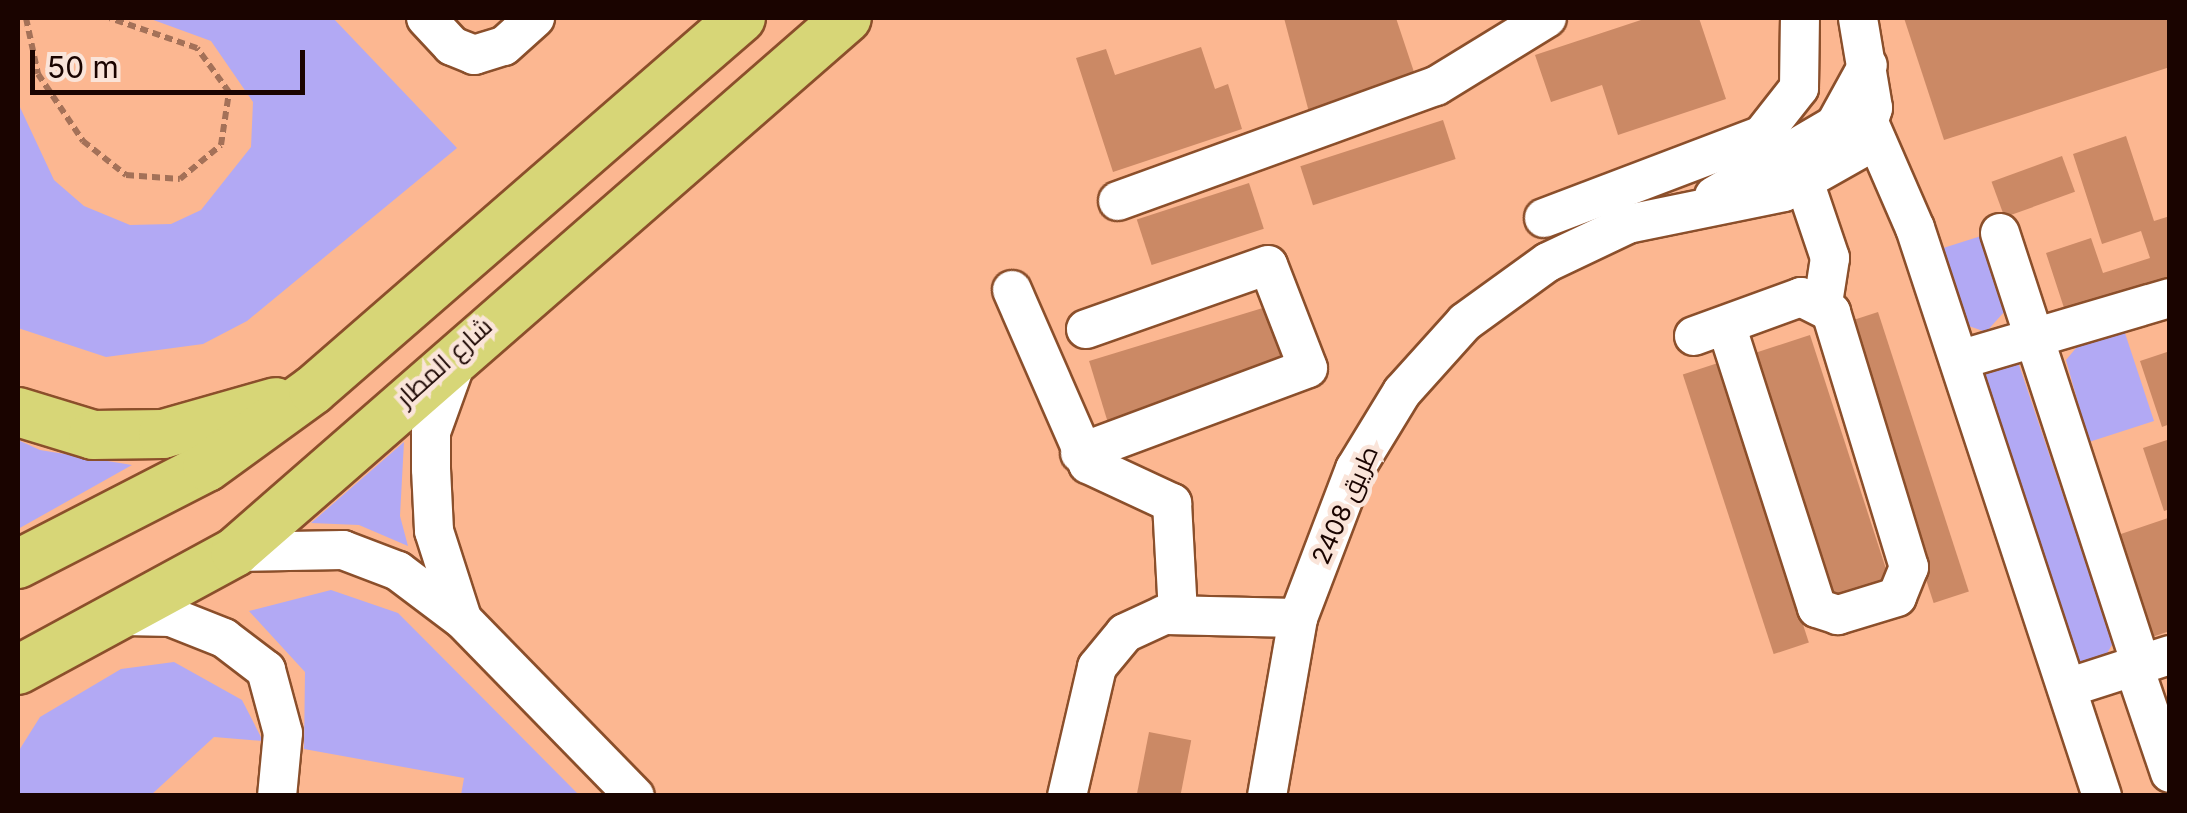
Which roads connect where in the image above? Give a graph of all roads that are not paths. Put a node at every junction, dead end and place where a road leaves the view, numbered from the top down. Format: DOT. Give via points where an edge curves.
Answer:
graph roads {
  1 [pos="426,18"];
  2 [pos="535,18"];
  3 [pos="741,18"];
  4 [pos="847,18"];
  5 [pos="1547,18"];
  6 [pos="1800,18"];
  7 [pos="1858,18"];
  8 [pos="1868,63"];
  9 [pos="1871,128"];
  10 [pos="1805,184"];
  11 [pos="1118,200"];
  12 [pos="1696,206"];
  13 [pos="1544,218"];
  14 [pos="2000,233"];
  15 [pos="1012,290"];
  16 [pos="2170,298"];
  17 [pos="1823,304"];
  18 [pos="1086,329"];
  19 [pos="2033,339"];
  20 [pos="463,344"];
  21 [pos="1960,360"];
  22 [pos="313,390"];
  23 [pos="18,412"];
  24 [pos="1080,453"];
  25 [pos="235,552"];
  26 [pos="18,564"];
  27 [pos="1178,614"];
  28 [pos="126,616"];
  29 [pos="1298,618"];
  30 [pos="463,620"];
  31 [pos="2148,662"];
  32 [pos="24,673"];
  33 [pos="2067,688"];
  34 [pos="2170,772"];
  35 [pos="276,796"];
  36 [pos="635,796"];
  37 [pos="1068,796"];
  38 [pos="1268,796"];
  39 [pos="2102,796"];
  1 -- 2 [label="street" via="452,46 474,54 504,46"];
  3 -- 22 [label="main road"];
  4 -- 20 [label="main road, شارع المطار"];
  5 -- 11 [label="street" via="1436,86"];
  6 -- 13 [label="street" via="1798,88 1762,136"];
  7 -- 8 [label="street"];
  8 -- 9 [label="street"];
  8 -- 12 [label="street, طريق 2408" via="1826,132"];
  9 -- 10 [label="street, طريق 2408" via="1860,149"];
  9 -- 21 [label="street"];
  10 -- 12 [label="street, طريق 2408"];
  10 -- 17 [label="street" via="1830,258"];
  12 -- 29 [label="street, طريق 2408" via="1628,224 1548,262 1466,322 1402,392 1355,469"];
  14 -- 19 [label="street"];
  15 -- 24 [label="street"];
  16 -- 19 [label="street"];
  17 -- 17 [label="street" via="1800,297 1710,330 1813,602 1838,615 1897,597 1911,576"];
  18 -- 24 [label="street" via="1268,266 1308,363 1303,374"];
  19 -- 21 [label="street"];
  19 -- 31 [label="street"];
  20 -- 25 [label="main road, شارع المطار"];
  20 -- 30 [label="street" via="431,432 430,469 434,532"];
  21 -- 33 [label="street"];
  22 -- 23 [label="main road" via="163,434 94,435"];
  22 -- 26 [label="main road" via="207,467"];
  24 -- 27 [label="street" via="1100,474 1172,503"];
  25 -- 28 [label="main road, شارع المطار"];
  25 -- 30 [label="street" via="343,550 398,571"];
  27 -- 29 [label="street"];
  27 -- 37 [label="street" via="1143,621 1103,658"];
  28 -- 32 [label="main road, شارع المطار"];
  28 -- 35 [label="street" via="171,617 224,638 266,670 283,733"];
  29 -- 38 [label="street, طريق 2408"];
  30 -- 36 [label="street"];
  31 -- 33 [label="street"];
  31 -- 34 [label="street"];
  33 -- 39 [label="street"];
}
